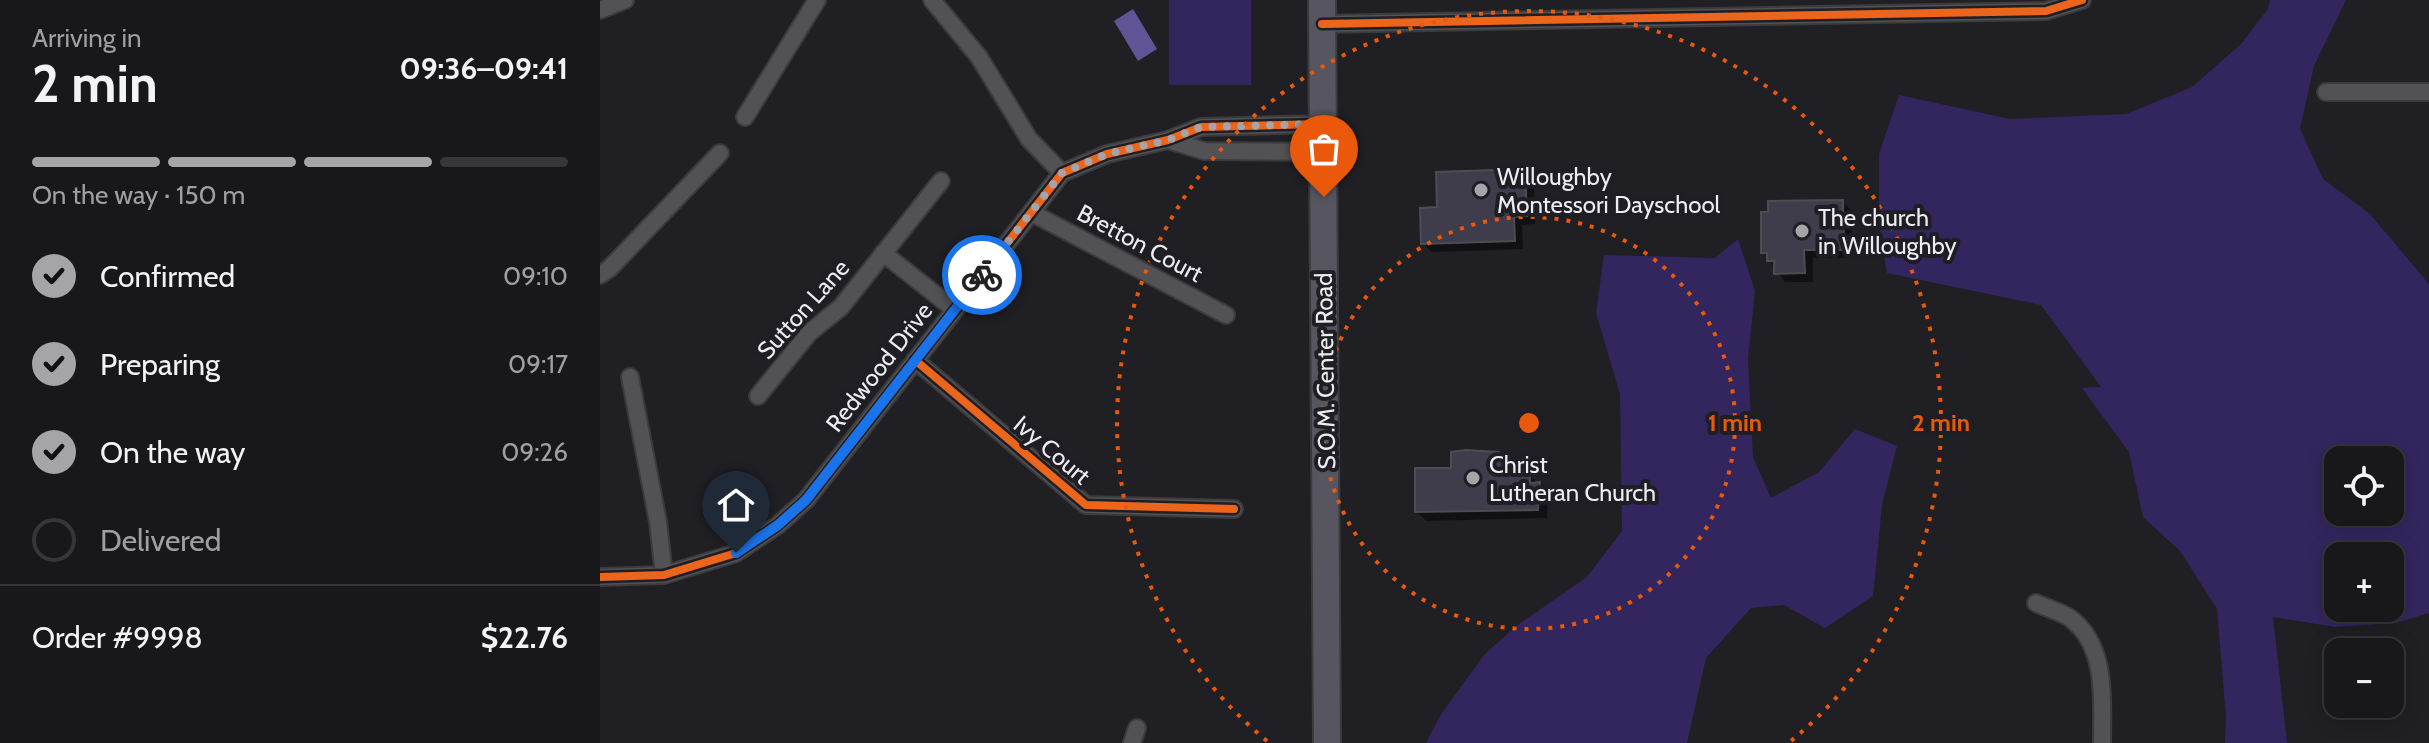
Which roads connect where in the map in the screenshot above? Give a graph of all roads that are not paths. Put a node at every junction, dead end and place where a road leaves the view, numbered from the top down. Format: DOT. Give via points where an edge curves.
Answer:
graph roads {
  1 [pos="625,0"];
  2 [pos="817,0"];
  3 [pos="932,0"];
  4 [pos="2082,0"];
  5 [pos="600,10"];
  6 [pos="1322,12"];
  7 [pos="2326,92"];
  8 [pos="2429,92"];
  9 [pos="745,117"];
  10 [pos="1324,124"];
  11 [pos="1168,140"];
  12 [pos="1324,152"];
  13 [pos="720,153"];
  14 [pos="1062,173"];
  15 [pos="941,181"];
  16 [pos="1032,213"];
  17 [pos="883,253"];
  18 [pos="600,275"];
  19 [pos="954,309"];
  20 [pos="1226,315"];
  21 [pos="915,360"];
  22 [pos="630,377"];
  23 [pos="758,396"];
  24 [pos="1234,509"];
  25 [pos="664,575"];
  26 [pos="600,577"];
  27 [pos="2036,603"];
  28 [pos="1327,743"];
  29 [pos="2102,743"];
  1 -- 5 [label="street"];
  2 -- 9 [label="street"];
  3 -- 14 [label="street" via="979,57 1029,139"];
  4 -- 6 [label="street" via="2046,11"];
  6 -- 10 [label="main road, S.O.M. Center Road"];
  7 -- 8 [label="street"];
  10 -- 11 [label="street" via="1201,127"];
  10 -- 12 [label="main road, S.O.M. Center Road"];
  11 -- 12 [label="street" via="1204,151"];
  11 -- 14 [label="street" via="1107,154"];
  12 -- 28 [label="main road, S.O.M. Center Road"];
  13 -- 18 [label="street"];
  14 -- 16 [label="street, Redwood Drive"];
  15 -- 17 [label="street, Sutton Lane"];
  16 -- 19 [label="street, Redwood Drive"];
  16 -- 20 [label="street, Bretton Court"];
  17 -- 19 [label="street, Sutton Lane"];
  17 -- 23 [label="street, Sutton Lane"];
  19 -- 21 [label="street, Redwood Drive"];
  21 -- 24 [label="street, Ivy Court" via="1086,505"];
  21 -- 25 [label="street, Redwood Drive" via="806,500 778,525 736,553"];
  22 -- 25 [label="street"];
  25 -- 26 [label="street, Redwood Drive"];
  27 -- 29 [label="street" via="2070,618 2089,638 2101,675"];
}
